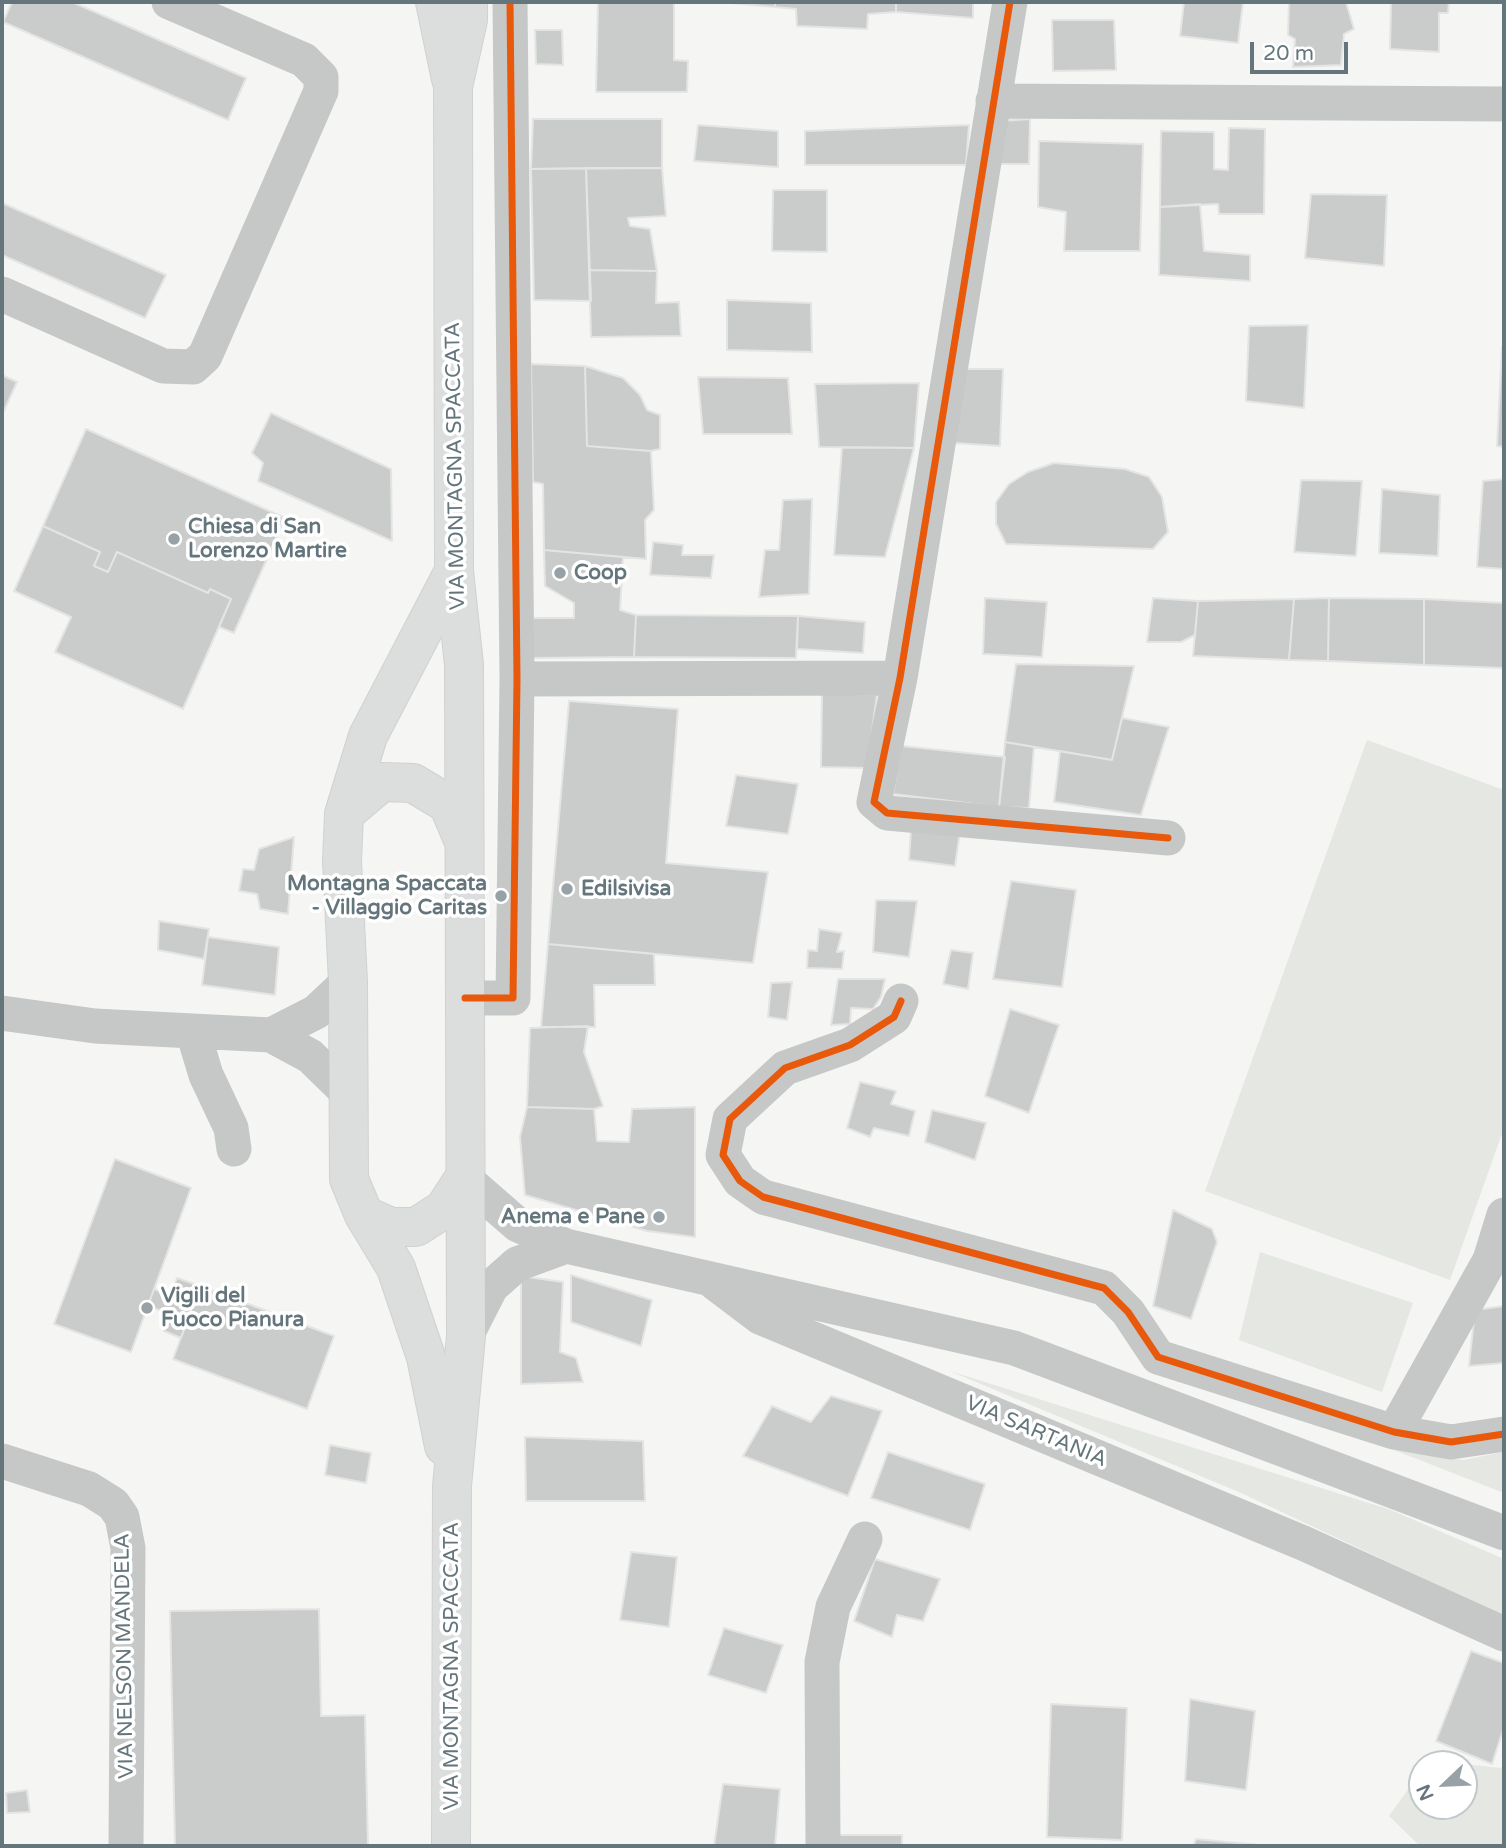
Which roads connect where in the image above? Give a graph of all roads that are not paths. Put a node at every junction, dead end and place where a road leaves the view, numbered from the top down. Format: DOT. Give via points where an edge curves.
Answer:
graph roads {
  1 [pos="169,2"];
  2 [pos="435,2"];
  3 [pos="468,2"];
  4 [pos="510,2"];
  5 [pos="1010,2"];
  6 [pos="453,88"];
  7 [pos="993,101"];
  8 [pos="1504,104"];
  9 [pos="2,294"];
  10 [pos="454,571"];
  11 [pos="900,678"];
  12 [pos="517,679"];
  13 [pos="344,814"];
  14 [pos="1168,838"];
  15 [pos="465,844"];
  16 [pos="348,982"];
  17 [pos="465,998"];
  18 [pos="901,1000"];
  19 [pos="8,1019"];
  20 [pos="193,1032"];
  21 [pos="271,1035"];
  22 [pos="349,1094"];
  23 [pos="234,1149"];
  24 [pos="464,1178"];
  25 [pos="365,1215"];
  26 [pos="1504,1216"];
  27 [pos="566,1246"];
  28 [pos="706,1276"];
  29 [pos="466,1336"];
  30 [pos="1394,1432"];
  31 [pos="1504,1434"];
  32 [pos="2,1461"];
  33 [pos="452,1486"];
  34 [pos="1504,1533"];
  35 [pos="865,1539"];
  36 [pos="1504,1633"];
  37 [pos="127,1846"];
  38 [pos="451,1846"];
  39 [pos="823,1846"];
  1 -- 9 [label="street" via="304,60 321,77 321,91 205,356 193,367 163,366"];
  2 -- 6 [label="main road, VIA MONTAGNA SPACCATA"];
  3 -- 6 [label="main road, VIA MONTAGNA SPACCATA"];
  4 -- 12 [label="street"];
  5 -- 7 [label="street"];
  6 -- 10 [label="main road, VIA MONTAGNA SPACCATA"];
  7 -- 8 [label="street"];
  7 -- 11 [label="street"];
  10 -- 13 [label="main road, VIA MONTAGNA SPACCATA" via="368,736"];
  10 -- 15 [label="main road, VIA MONTAGNA SPACCATA" via="464,665"];
  11 -- 12 [label="street"];
  11 -- 14 [label="street" via="874,802 887,813"];
  12 -- 17 [label="street" via="513,998"];
  13 -- 15 [label="main road" via="382,782 413,783 448,804"];
  13 -- 16 [label="main road, VIA MONTAGNA SPACCATA"];
  15 -- 17 [label="main road, VIA MONTAGNA SPACCATA"];
  16 -- 21 [label="street" via="316,1012"];
  16 -- 22 [label="main road, VIA MONTAGNA SPACCATA"];
  17 -- 24 [label="main road, VIA MONTAGNA SPACCATA"];
  18 -- 30 [label="street" via="894,1017 850,1045 785,1068 730,1119 723,1155 740,1181 763,1197 1104,1288 1128,1312 1158,1357"];
  19 -- 20 [label="street"];
  20 -- 21 [label="street"];
  20 -- 23 [label="street" via="231,1128"];
  21 -- 22 [label="street" via="310,1056"];
  22 -- 25 [label="main road, VIA MONTAGNA SPACCATA" via="349,1179"];
  24 -- 25 [label="main road" via="444,1209 416,1227 391,1227"];
  24 -- 27 [label="street, VIA SARTANIA" via="518,1226"];
  24 -- 29 [label="main road, VIA MONTAGNA SPACCATA"];
  25 -- 33 [label="main road, VIA MONTAGNA SPACCATA" via="396,1268 426,1357"];
  26 -- 30 [label="street" via="1490,1260"];
  27 -- 28 [label="street, VIA SARTANIA"];
  27 -- 29 [label="street" via="517,1264 491,1287"];
  28 -- 34 [label="street" via="1014,1349"];
  28 -- 36 [label="street, VIA SARTANIA" via="760,1317 1303,1542"];
  29 -- 33 [label="main road, VIA MONTAGNA SPACCATA"];
  30 -- 31 [label="street" via="1451,1442"];
  32 -- 37 [label="street, VIA NELSON MANDELA" via="89,1489 113,1504 122,1517 128,1548"];
  33 -- 38 [label="main road, VIA MONTAGNA SPACCATA"];
  35 -- 39 [label="street" via="832,1607 822,1662"];
}
